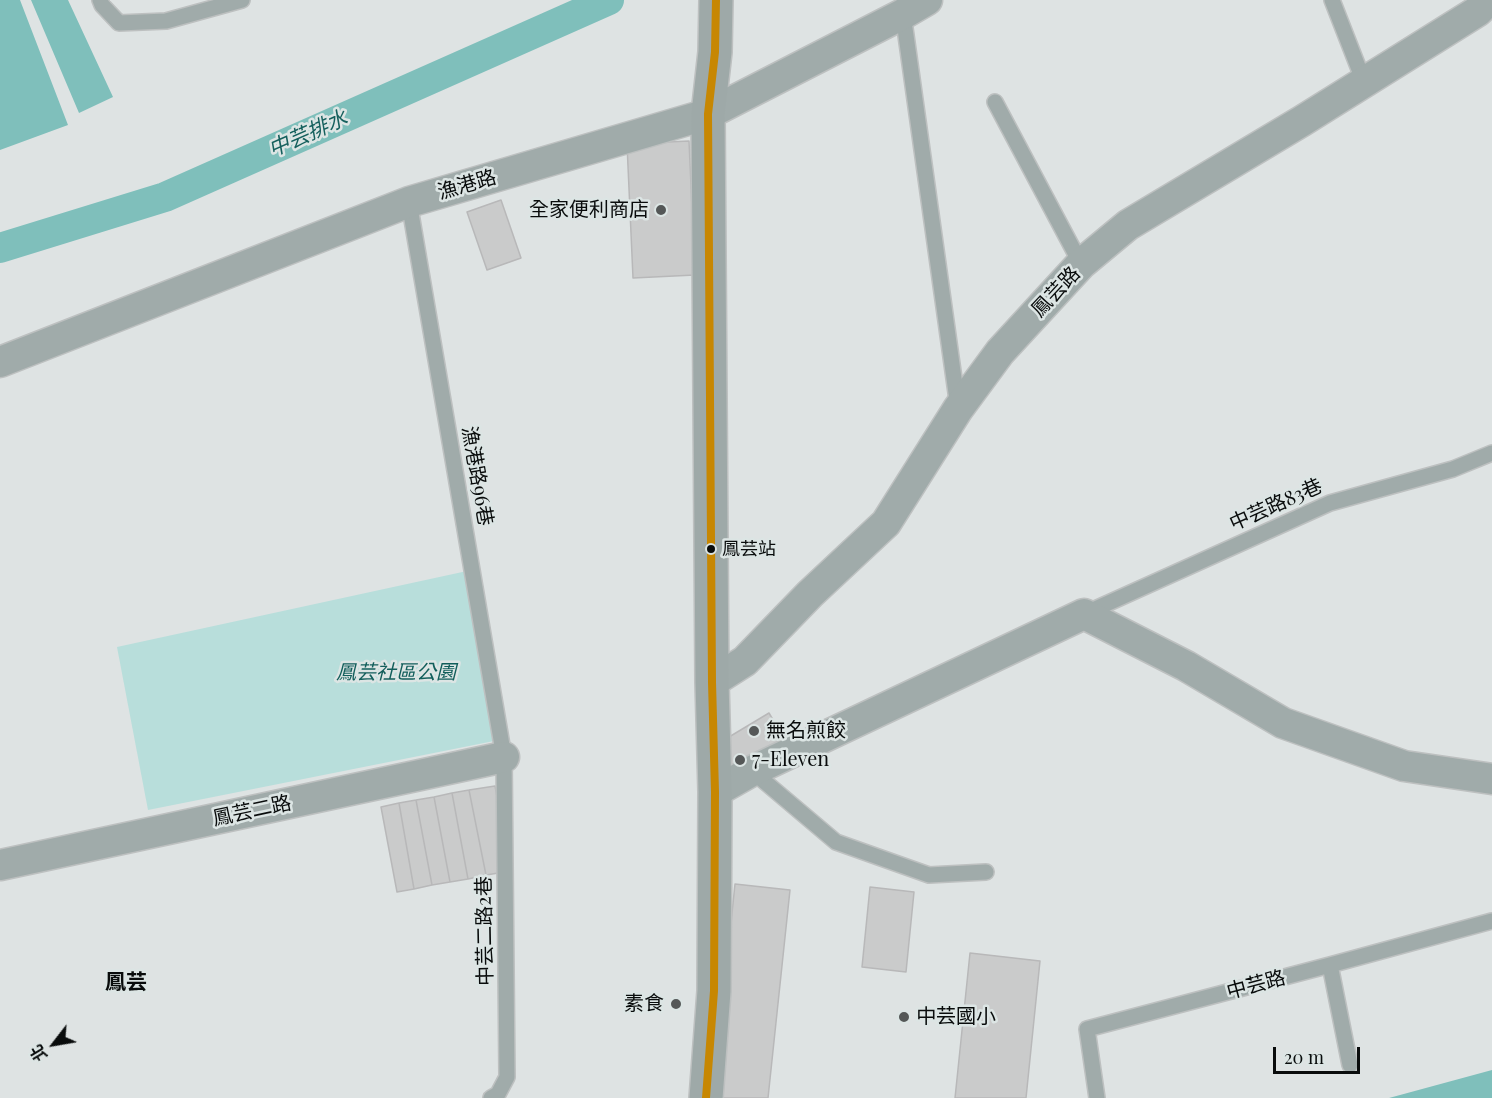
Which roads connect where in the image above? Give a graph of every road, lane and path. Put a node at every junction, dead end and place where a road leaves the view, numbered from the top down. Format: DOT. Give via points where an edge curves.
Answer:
graph roads {
  1 [pos="100,0"];
  2 [pos="242,0"];
  3 [pos="716,0"];
  4 [pos="1332,0"];
  5 [pos="1488,0"];
  6 [pos="915,7"];
  7 [pos="1364,82"];
  8 [pos="995,102"];
  9 [pos="708,114"];
  10 [pos="409,202"];
  11 [pos="1081,264"];
  12 [pos="0,362"];
  13 [pos="958,410"];
  14 [pos="1492,453"];
  15 [pos="1084,614"];
  16 [pos="712,681"];
  17 [pos="504,758"];
  18 [pos="752,771"];
  19 [pos="1492,779"];
  20 [pos="715,792"];
  21 [pos="0,865"];
  22 [pos="986,872"];
  23 [pos="1492,921"];
  24 [pos="1330,965"];
  25 [pos="1350,1065"];
  26 [pos="490,1098"];
  27 [pos="706,1098"];
  28 [pos="1097,1098"];
  1 -- 2 [label="lane" via="119,22 166,21"];
  3 -- 9 [label="street"];
  4 -- 7 [label="lane"];
  5 -- 7 [label="street, 鳳芸路" via="1478,11"];
  6 -- 9 [label="street, 漁港路"];
  6 -- 13 [label="lane"];
  7 -- 11 [label="street, 鳳芸路" via="1128,225"];
  8 -- 11 [label="lane"];
  9 -- 10 [label="street, 漁港路"];
  9 -- 16 [label="street"];
  10 -- 12 [label="street, 漁港路"];
  10 -- 17 [label="lane, 漁港路96巷"];
  11 -- 13 [label="street, 鳳芸路" via="1000,352"];
  13 -- 16 [label="street, 鳳芸路" via="886,523 745,661"];
  14 -- 15 [label="lane, 中芸路83巷" via="1453,469 1330,503"];
  15 -- 18 [label="street"];
  15 -- 19 [label="street" via="1186,666 1283,723 1404,766"];
  16 -- 20 [label="street"];
  17 -- 21 [label="street, 鳳芸二路"];
  17 -- 26 [label="lane, 中芸二路2巷" via="507,1077 498,1094"];
  18 -- 20 [label="street"];
  18 -- 22 [label="lane" via="836,842 929,875"];
  20 -- 27 [label="street" via="714,991"];
  23 -- 24 [label="lane, 中芸路"];
  24 -- 25 [label="lane"];
  24 -- 28 [label="lane, 中芸路" via="1087,1029"];
}
